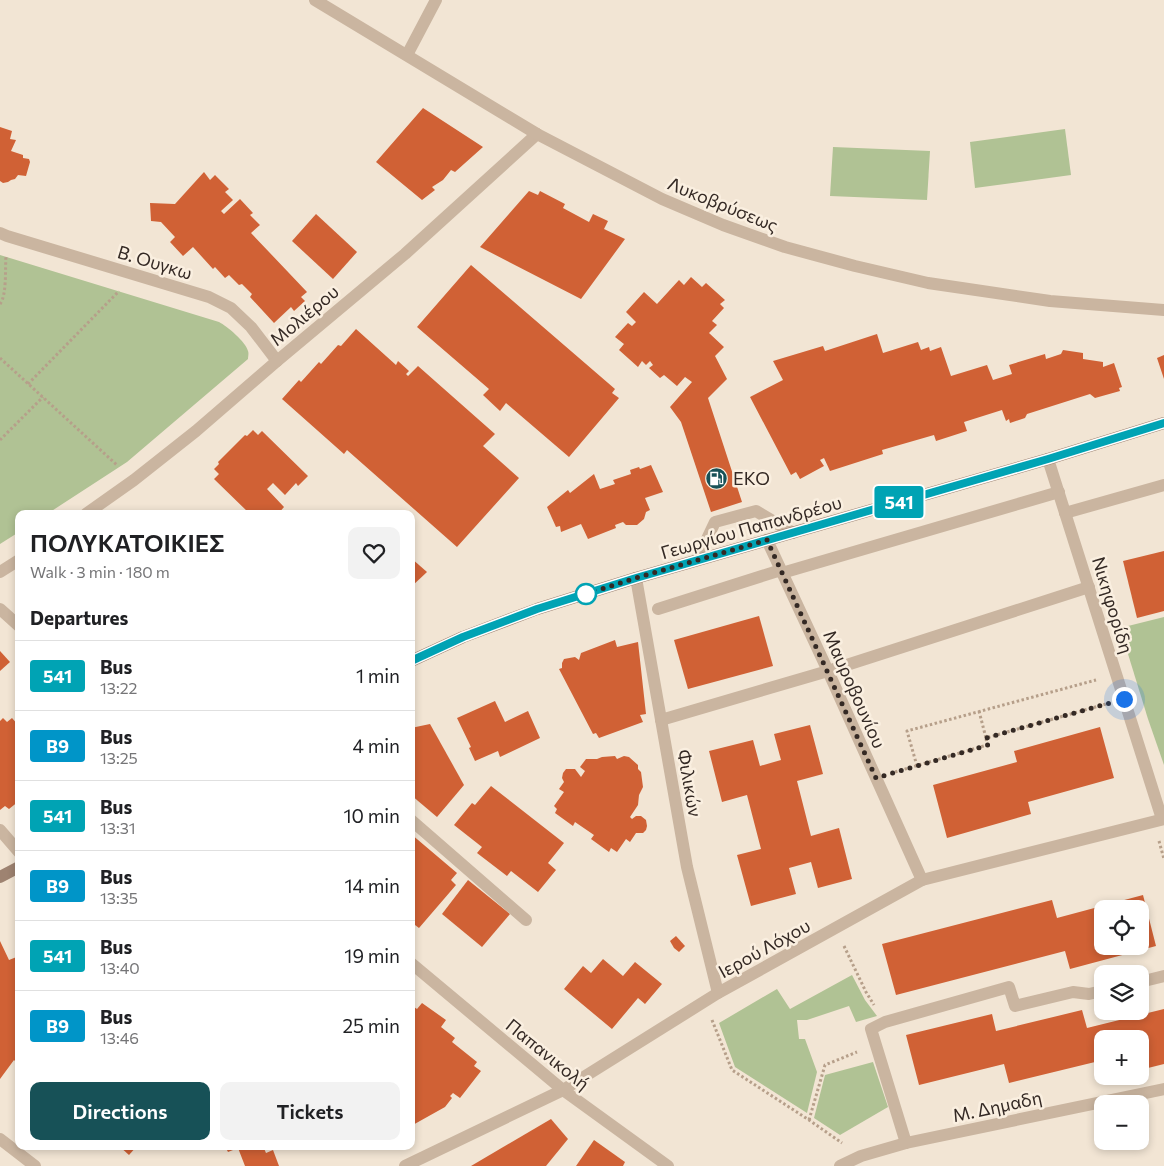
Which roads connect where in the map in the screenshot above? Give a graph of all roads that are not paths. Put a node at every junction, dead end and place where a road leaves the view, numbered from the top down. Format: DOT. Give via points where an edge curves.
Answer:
graph roads {
  1 [pos="316,0"];
  2 [pos="436,0"];
  3 [pos="407,55"];
  4 [pos="538,134"];
  5 [pos="3,234"];
  6 [pos="1164,310"];
  7 [pos="276,361"];
  8 [pos="1164,424"];
  9 [pos="1048,459"];
  10 [pos="1164,485"];
  11 [pos="1059,492"];
  12 [pos="92,510"];
  13 [pos="1065,513"];
  14 [pos="793,533"];
  15 [pos="767,540"];
  16 [pos="697,560"];
  17 [pos="15,563"];
  18 [pos="0,572"];
  19 [pos="782,572"];
  20 [pos="636,578"];
  21 [pos="1089,588"];
  22 [pos="0,609"];
  23 [pos="658,609"];
  24 [pos="15,622"];
  25 [pos="415,659"];
  26 [pos="828,671"];
  27 [pos="661,720"];
  28 [pos="1163,819"];
  29 [pos="415,823"];
  30 [pos="0,830"];
  31 [pos="15,847"];
  32 [pos="15,869"];
  33 [pos="0,877"];
  34 [pos="922,880"];
  35 [pos="526,920"];
  36 [pos="415,966"];
  37 [pos="1164,976"];
  38 [pos="1149,980"];
  39 [pos="718,993"];
  40 [pos="1094,993"];
  41 [pos="1164,1089"];
  42 [pos="563,1090"];
  43 [pos="0,1139"];
  44 [pos="906,1143"];
  45 [pos="35,1166"];
  46 [pos="405,1166"];
  47 [pos="668,1166"];
  48 [pos="840,1166"];
  1 -- 3 [label="street, Λυκοβρύσεως"];
  2 -- 3 [label="street"];
  3 -- 4 [label="street, Λυκοβρύσεως"];
  4 -- 6 [label="street, Λυκοβρύσεως" via="662,199 785,247 928,283 1050,301"];
  4 -- 7 [label="street, Μολιέρου" via="405,254"];
  5 -- 7 [label="street, Β. Ουγκω" via="209,297 231,308 251,327"];
  7 -- 12 [label="street, Μολιέρου" via="196,431"];
  8 -- 9 [label="main road, Γεωργίου Παπανδρέου"];
  9 -- 11 [label="street, Νικηφορίδη"];
  9 -- 14 [label="main road, Γεωργίου Παπανδρέου"];
  10 -- 13 [label="street"];
  11 -- 13 [label="street, Νικηφορίδη"];
  11 -- 19 [label="street"];
  13 -- 21 [label="street, Νικηφορίδη"];
  14 -- 15 [label="main road, Γεωργίου Παπανδρέου"];
  14 -- 16 [label="street" via="756,511 716,522"];
  15 -- 16 [label="main road, Γεωργίου Παπανδρέου"];
  15 -- 19 [label="street, Μαυροβουνίου"];
  16 -- 20 [label="main road, Γεωργίου Παπανδρέου"];
  17 -- 18 [label="street"];
  19 -- 23 [label="street"];
  19 -- 26 [label="street, Μαυροβουνίου"];
  20 -- 25 [label="main road, Γεωργίου Παπανδρέου" via="537,609"];
  20 -- 27 [label="street, Φιλικών"];
  21 -- 26 [label="street"];
  21 -- 28 [label="street, Νικηφορίδη"];
  22 -- 24 [label="street"];
  26 -- 27 [label="street"];
  26 -- 34 [label="street, Μαυροβουνίου"];
  27 -- 39 [label="street, Φιλικών" via="687,867"];
  28 -- 34 [label="street, Ιερού Λόχου"];
  29 -- 35 [label="street"];
  30 -- 31 [label="street"];
  32 -- 33 [label="main road"];
  34 -- 39 [label="street, Ιερού Λόχου"];
  36 -- 42 [label="street, Παπανικολή"];
  37 -- 38 [label="street"];
  39 -- 42 [label="street, Ιερού Λόχου"];
  40 -- 44 [label="street" via="1073,992 1015,1006 1009,987 885,1022 871,1029"];
  41 -- 44 [label="street, Μ. Δημαδη"];
  42 -- 46 [label="street, Ιερού Λόχου"];
  42 -- 47 [label="street, Παπανικολή"];
  43 -- 45 [label="street"];
  44 -- 48 [label="street, Μ. Δημαδη" via="861,1156"];
}
